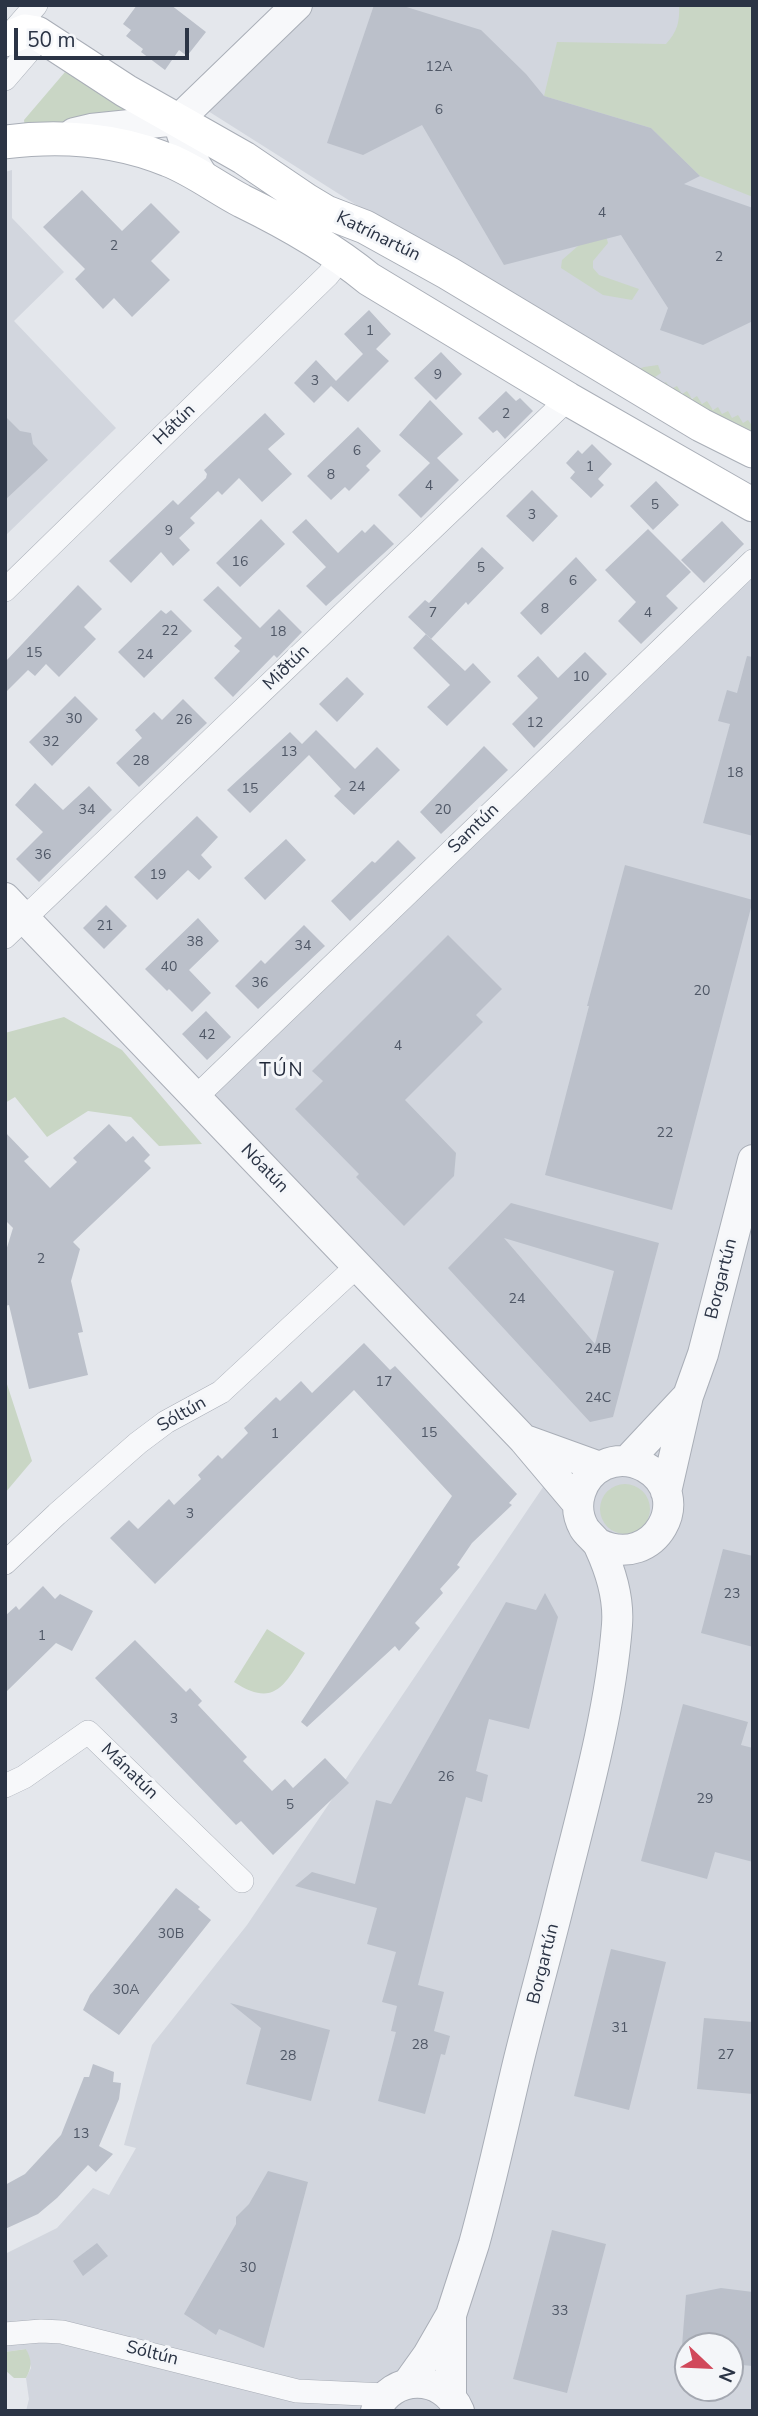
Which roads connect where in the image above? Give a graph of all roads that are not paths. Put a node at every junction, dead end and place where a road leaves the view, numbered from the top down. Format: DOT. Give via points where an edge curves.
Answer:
graph roads {
  1 [pos="287,9"];
  2 [pos="39,21"];
  3 [pos="5,40"];
  4 [pos="5,79"];
  5 [pos="178,120"];
  6 [pos="56,137"];
  7 [pos="5,142"];
  8 [pos="204,178"];
  9 [pos="342,257"];
  10 [pos="568,399"];
  11 [pos="753,452"];
  12 [pos="753,505"];
  13 [pos="753,561"];
  14 [pos="5,590"];
  15 [pos="12,918"];
  16 [pos="195,1098"];
  17 [pos="753,1160"];
  18 [pos="357,1266"];
  19 [pos="688,1396"];
  20 [pos="524,1440"];
  21 [pos="613,1464"];
  22 [pos="666,1493"];
  23 [pos="578,1504"];
  24 [pos="599,1544"];
  25 [pos="647,1544"];
  26 [pos="5,1563"];
  27 [pos="618,1610"];
  28 [pos="5,1786"];
  29 [pos="242,1881"];
  30 [pos="451,2315"];
  31 [pos="5,2334"];
  32 [pos="297,2391"];
  33 [pos="390,2396"];
  34 [pos="455,2404"];
  35 [pos="335,2411"];
  1 -- 5 [label="street"];
  2 -- 3 [label="main road"];
  2 -- 4 [label="street"];
  2 -- 5 [label="main road, Katrínartún" via="68,55"];
  5 -- 6 [label="street"];
  5 -- 8 [label="street" via="182,139"];
  5 -- 11 [label="main road, Katrínartún" via="306,201 448,273"];
  6 -- 7 [label="main road, Katrínartún"];
  6 -- 8 [label="main road, Katrínartún" via="141,150"];
  8 -- 9 [label="main road, Katrínartún"];
  9 -- 10 [label="main road, Katrínartún" via="369,279"];
  9 -- 14 [label="street, Hátún"];
  10 -- 12 [label="main road, Katrínartún"];
  10 -- 15 [label="street, Miðtún"];
  13 -- 16 [label="street, Samtún"];
  15 -- 16 [label="street, Nóatún"];
  16 -- 18 [label="street, Nóatún"];
  17 -- 19 [label="street, Borgartún"];
  18 -- 20 [label="street, Nóatún"];
  18 -- 26 [label="street, Sóltún" via="221,1392 138,1443"];
  19 -- 21 [label="street, Borgartún"];
  19 -- 22 [label="street, Borgartún"];
  20 -- 21 [label="street, Nóatún"];
  20 -- 23 [label="street, Nóatún"];
  21 -- 22 [label="street" via="638,1463 655,1475"];
  21 -- 23 [label="street, Borgartún" via="587,1479"];
  22 -- 25 [label="street, Borgartún" via="665,1522"];
  23 -- 24 [label="street, Borgartún" via="581,1522"];
  24 -- 25 [label="street" via="618,1550"];
  24 -- 27 [label="street, Borgartún"];
  25 -- 27 [label="street, Borgartún"];
  27 -- 30 [label="street, Borgartún" via="594,1760 489,2191"];
  28 -- 29 [label="street, Mánatún" via="88,1732"];
  30 -- 33 [label="street, Borgartún" via="428,2355"];
  30 -- 34 [label="street, Borgartún"];
  31 -- 32 [label="street, Sóltún" via="62,2332"];
  32 -- 33 [label="street, Sóltún"];
  32 -- 35 [label="street, Sóltún"];
  33 -- 34 [label="street, Borgartún" via="431,2385"];
}
